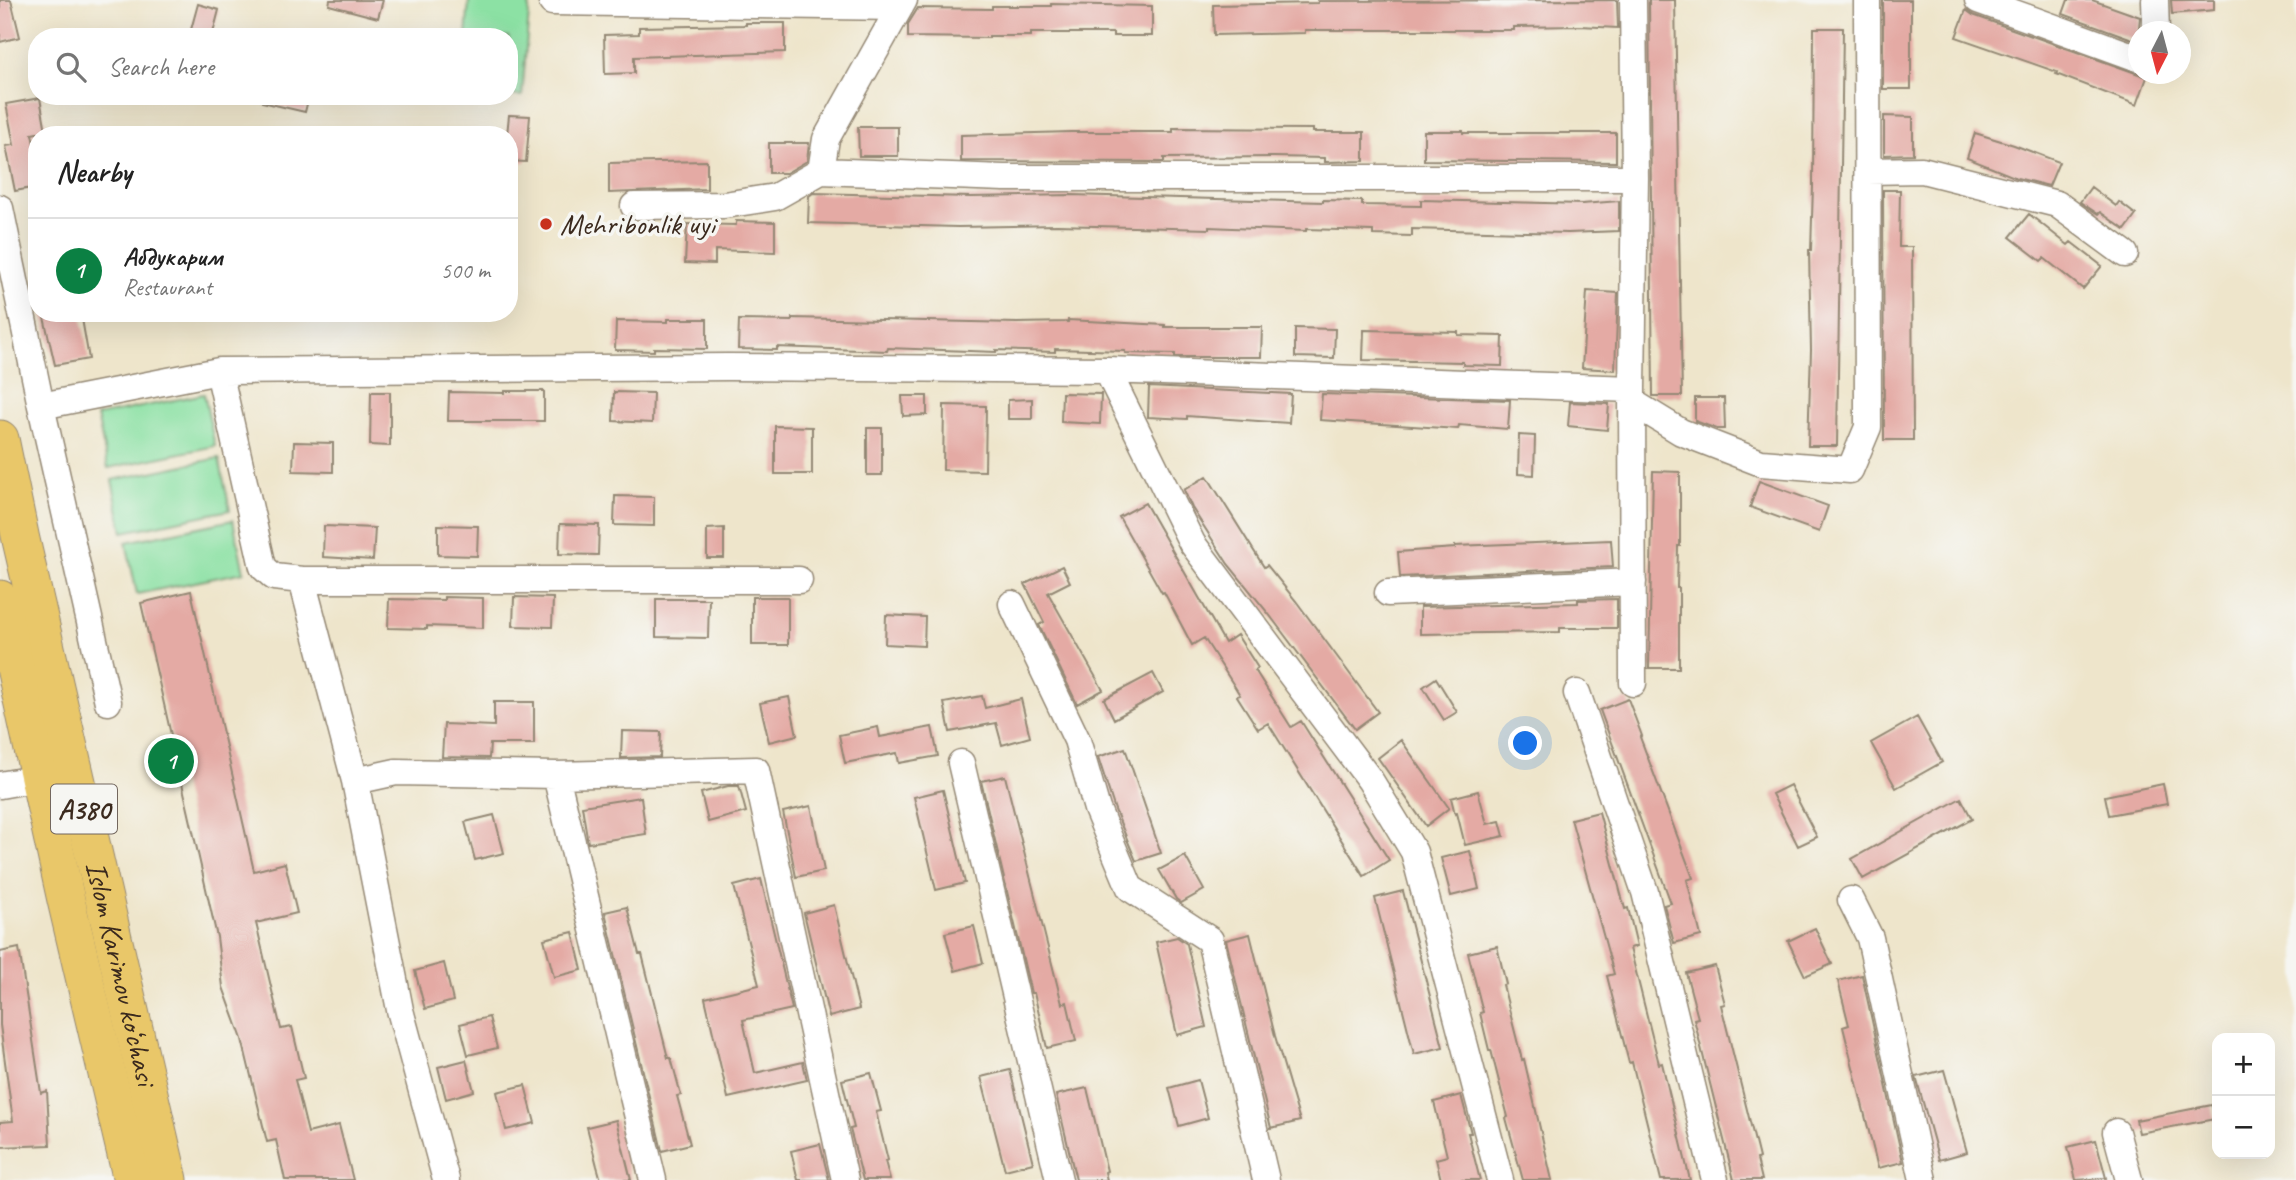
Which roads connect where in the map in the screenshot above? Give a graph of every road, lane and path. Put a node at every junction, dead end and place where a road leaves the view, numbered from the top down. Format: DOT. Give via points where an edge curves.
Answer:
graph roads {
  1 [pos="1633,0"];
  2 [pos="1867,0"];
  3 [pos="1978,0"];
  4 [pos="2155,0"];
  5 [pos="552,2"];
  6 [pos="902,4"];
  7 [pos="2156,21"];
  8 [pos="2128,54"];
  9 [pos="821,171"];
  10 [pos="1868,171"];
  11 [pos="1635,178"];
  12 [pos="634,206"];
  13 [pos="0,208"];
  14 [pos="2125,254"];
  15 [pos="1107,370"];
  16 [pos="219,371"];
  17 [pos="1632,396"];
  18 [pos="41,406"];
  19 [pos="0,439"];
  20 [pos="10,542"];
  21 [pos="302,580"];
  22 [pos="799,580"];
  23 [pos="1633,582"];
  24 [pos="1388,593"];
  25 [pos="0,599"];
  26 [pos="1012,604"];
  27 [pos="1633,683"];
  28 [pos="1577,692"];
  29 [pos="108,702"];
  30 [pos="961,763"];
  31 [pos="556,775"];
  32 [pos="39,778"];
  33 [pos="355,781"];
  34 [pos="0,785"];
  35 [pos="1851,900"];
  36 [pos="2116,1132"];
  37 [pos="132,1180"];
  38 [pos="169,1180"];
  39 [pos="446,1180"];
  40 [pos="653,1180"];
  41 [pos="845,1180"];
  42 [pos="1059,1180"];
  43 [pos="1266,1180"];
  44 [pos="1500,1180"];
  45 [pos="1715,1180"];
  46 [pos="1923,1180"];
  47 [pos="2129,1180"];
  1 -- 11 [label="street"];
  2 -- 10 [label="street"];
  3 -- 8 [label="street"];
  4 -- 7 [label="street"];
  5 -- 6 [label="street"];
  6 -- 9 [label="street" via="827,139"];
  9 -- 11 [label="street" via="1004,178"];
  9 -- 12 [label="street" via="775,197 724,205"];
  10 -- 14 [label="street" via="1922,170 2057,204"];
  10 -- 17 [label="street" via="1868,427 1850,470 1761,463 1681,432"];
  11 -- 17 [label="street"];
  13 -- 18 [label="street"];
  15 -- 16 [label="street"];
  15 -- 17 [label="street"];
  15 -- 44 [label="street" via="1192,542 1370,780 1414,852"];
  16 -- 18 [label="street"];
  16 -- 21 [label="street" via="263,567 274,577"];
  17 -- 23 [label="street"];
  18 -- 29 [label="street"];
  19 -- 20 [label="highway, Islom Karimov ko‘chasi / A380"];
  20 -- 38 [label="highway, Islom Karimov ko‘chasi / A380"];
  21 -- 22 [label="street"];
  21 -- 33 [label="street"];
  23 -- 24 [label="street"];
  23 -- 27 [label="street"];
  25 -- 32 [label="highway, Islom Karimov ko‘chasi / A380"];
  26 -- 43 [label="street" via="1077,740 1097,808 1130,888 1210,940"];
  28 -- 45 [label="street" via="1644,892"];
  30 -- 42 [label="street"];
  31 -- 33 [label="street" via="396,772"];
  31 -- 40 [label="street"];
  31 -- 41 [label="street" via="756,770"];
  32 -- 34 [label="street"];
  32 -- 37 [label="highway, Islom Karimov ko‘chasi / A380"];
  33 -- 39 [label="street" via="400,1010"];
  35 -- 46 [label="street" via="1870,937"];
  36 -- 47 [label="street"];
}
